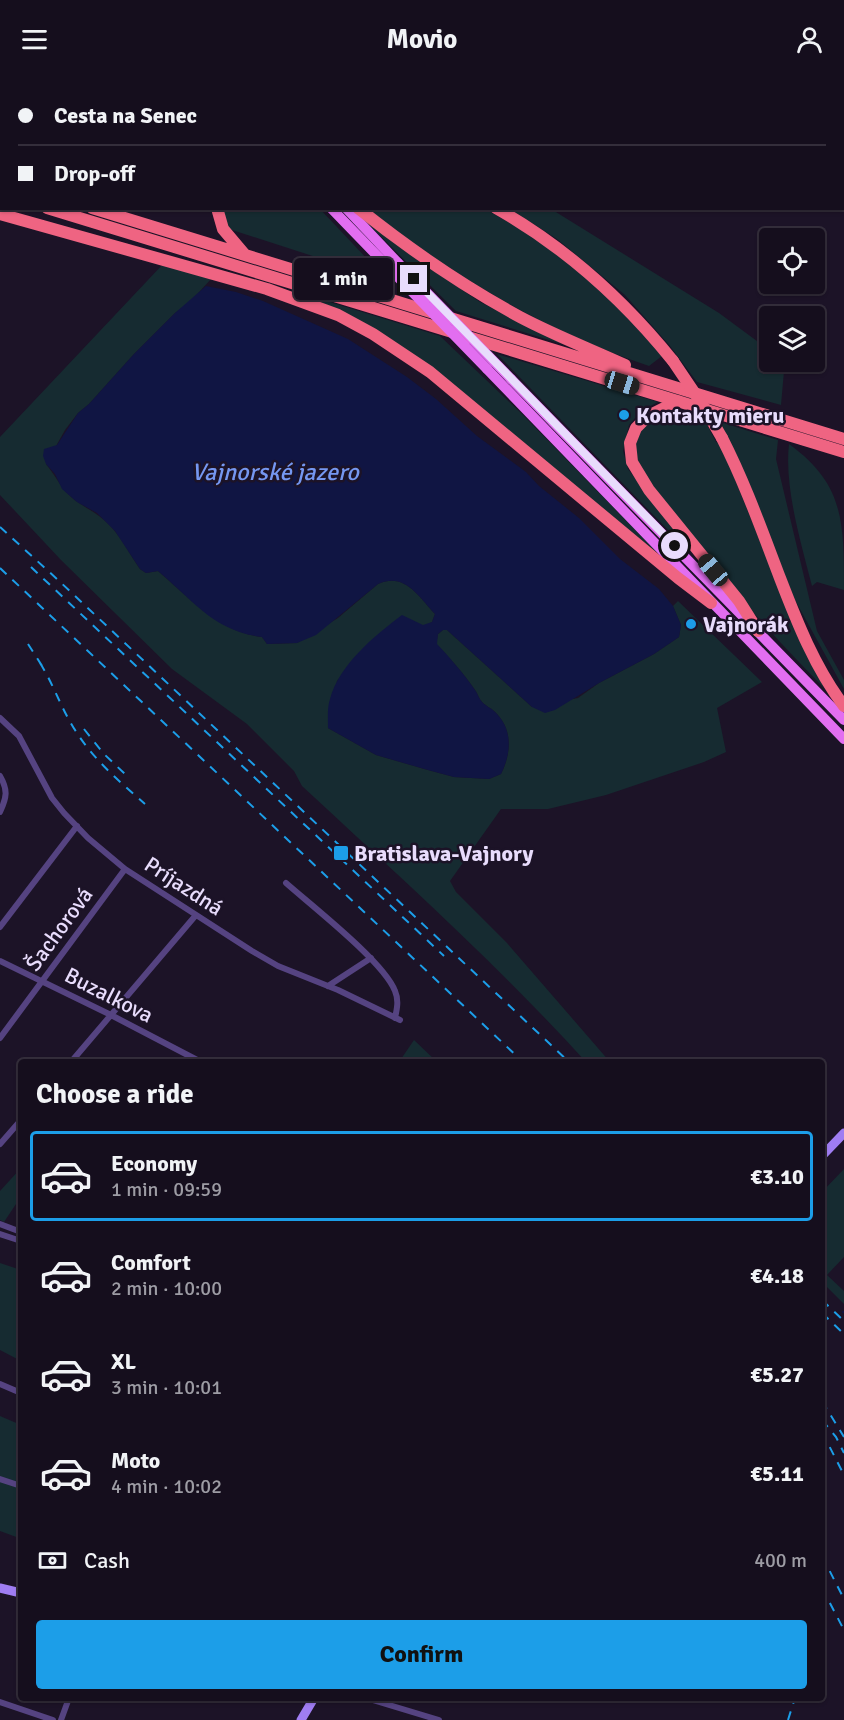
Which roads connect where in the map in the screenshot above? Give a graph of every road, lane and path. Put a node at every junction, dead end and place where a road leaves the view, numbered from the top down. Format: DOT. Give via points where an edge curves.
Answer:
graph roads {
  1 [pos="53,210"];
  2 [pos="99,210"];
  3 [pos="218,210"];
  4 [pos="333,210"];
  5 [pos="348,210"];
  6 [pos="361,210"];
  7 [pos="499,210"];
  8 [pos="0,214"];
  9 [pos="135,252"];
  10 [pos="246,255"];
  11 [pos="394,266"];
  12 [pos="271,277"];
  13 [pos="675,387"];
  14 [pos="678,400"];
  15 [pos="844,439"];
  16 [pos="844,452"];
  17 [pos="711,603"];
  18 [pos="758,631"];
  19 [pos="844,706"];
  20 [pos="0,718"];
  21 [pos="844,720"];
  22 [pos="844,739"];
  23 [pos="0,776"];
  24 [pos="0,812"];
  25 [pos="77,826"];
  26 [pos="125,869"];
  27 [pos="286,883"];
  28 [pos="196,915"];
  29 [pos="0,927"];
  30 [pos="371,958"];
  31 [pos="0,962"];
  32 [pos="42,982"];
  33 [pos="328,986"];
  34 [pos="111,1015"];
  35 [pos="0,1038"];
  36 [pos="74,1059"];
  37 [pos="195,1059"];
  38 [pos="18,1123"];
  39 [pos="844,1133"];
  40 [pos="0,1144"];
  41 [pos="825,1153"];
  42 [pos="0,1224"];
  43 [pos="18,1231"];
  44 [pos="0,1234"];
  45 [pos="18,1240"];
  46 [pos="0,1384"];
  47 [pos="18,1392"];
  48 [pos="0,1479"];
  49 [pos="18,1485"];
  50 [pos="0,1588"];
  51 [pos="18,1592"];
  52 [pos="68,1701"];
  53 [pos="312,1701"];
  54 [pos="376,1701"];
  55 [pos="0,1702"];
  56 [pos="53,1720"];
  57 [pos="61,1720"];
  58 [pos="301,1720"];
  59 [pos="439,1720"];
  1 -- 12 [label="highway"];
  2 -- 10 [label="highway"];
  3 -- 10 [label="highway" via="223,229"];
  4 -- 11 [label="main road"];
  5 -- 11 [label="main road"];
  6 -- 13 [label="highway" via="434,265 512,312"];
  7 -- 19 [label="highway, bridge" via="539,234 603,285 633,313 673,361 722,438 802,633"];
  8 -- 9 [label="highway"];
  9 -- 12 [label="highway"];
  9 -- 17 [label="highway" via="267,289 338,315 373,334 451,389"];
  10 -- 13 [label="highway"];
  11 -- 17 [label="main road, bridge"];
  11 -- 18 [label="main road, bridge" via="511,379"];
  12 -- 14 [label="highway"];
  13 -- 15 [label="highway"];
  14 -- 16 [label="highway"];
  14 -- 18 [label="highway" via="648,416 636,428 630,442 632,462 649,490 739,601"];
  17 -- 22 [label="main road"];
  18 -- 21 [label="main road"];
  20 -- 25 [label="street, Príjazdná" via="19,736 52,798"];
  23 -- 24 [label="street" via="7,788"];
  25 -- 26 [label="street, Príjazdná"];
  25 -- 29 [label="street"];
  26 -- 28 [label="street, Príjazdná"];
  26 -- 32 [label="street, Šachorová"];
  27 -- 30 [label="street"];
  28 -- 33 [label="street, Príjazdná" via="278,966"];
  28 -- 34 [label="street"];
  30 -- 33 [label="street"];
  30 -- 33 [label="street, Príjazdná" via="394,988 398,1019"];
  31 -- 32 [label="street, Buzalkova"];
  32 -- 34 [label="street, Buzalkova"];
  32 -- 35 [label="street, Šachorová"];
  34 -- 36 [label="street"];
  34 -- 37 [label="street, Buzalkova"];
  38 -- 40 [label="street"];
  39 -- 41 [label="main road"];
  42 -- 43 [label="street"];
  44 -- 45 [label="street"];
  46 -- 47 [label="street"];
  48 -- 49 [label="street"];
  50 -- 51 [label="main road"];
  52 -- 57 [label="street"];
  53 -- 58 [label="main road"];
  54 -- 59 [label="street"];
  55 -- 56 [label="street"];
}
